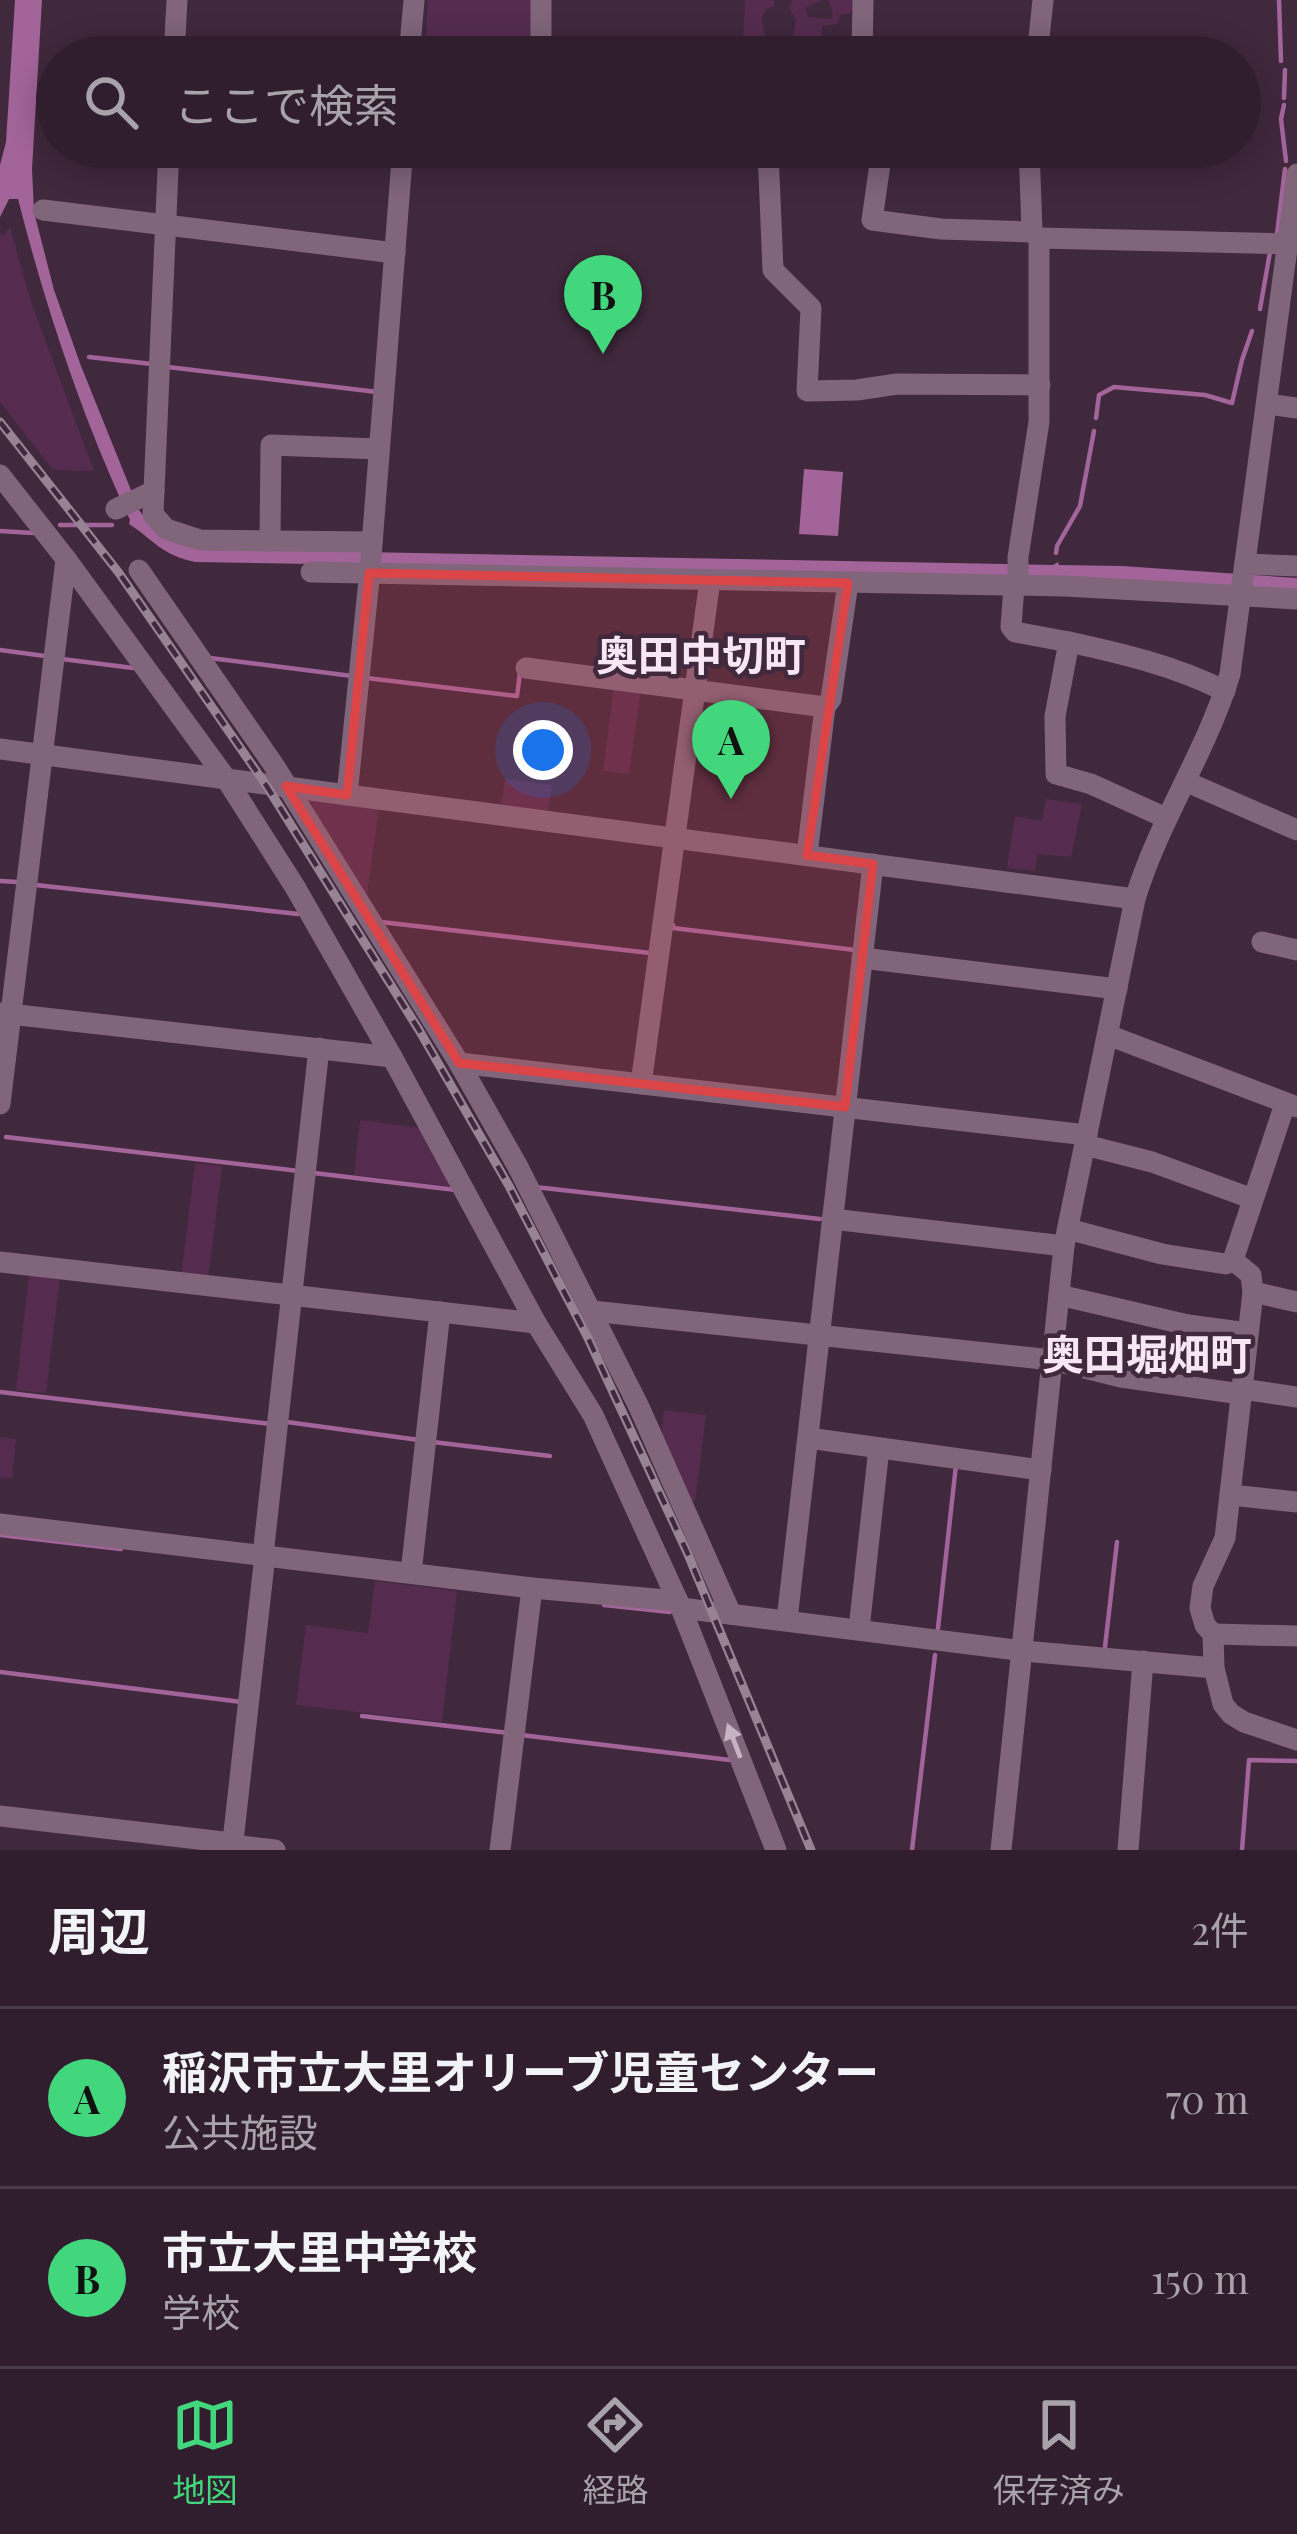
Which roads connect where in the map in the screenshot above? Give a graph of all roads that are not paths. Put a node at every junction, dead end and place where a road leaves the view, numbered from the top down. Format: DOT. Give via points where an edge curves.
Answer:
graph roads {
  1 [pos="177,0"];
  2 [pos="414,0"];
  3 [pos="541,0"];
  4 [pos="863,0"];
  5 [pos="1043,0"];
  6 [pos="175,36"];
  7 [pos="411,36"];
  8 [pos="541,36"];
  9 [pos="862,36"];
  10 [pos="1039,36"];
  11 [pos="168,168"];
  12 [pos="401,168"];
  13 [pos="769,168"];
  14 [pos="879,168"];
  15 [pos="1030,168"];
  16 [pos="1297,174"];
  17 [pos="44,210"];
  18 [pos="165,224"];
  19 [pos="1035,235"];
  20 [pos="394,253"];
  21 [pos="1291,255"];
  22 [pos="1040,385"];
  23 [pos="1268,404"];
  24 [pos="1297,408"];
  25 [pos="379,449"];
  26 [pos="0,475"];
  27 [pos="270,541"];
  28 [pos="372,544"];
  29 [pos="66,559"];
  30 [pos="1245,566"];
  31 [pos="1297,566"];
  32 [pos="139,570"];
  33 [pos="311,572"];
  34 [pos="370,572"];
  35 [pos="710,580"];
  36 [pos="848,583"];
  37 [pos="1016,585"];
  38 [pos="1241,595"];
  39 [pos="1297,599"];
  40 [pos="1069,642"];
  41 [pos="526,668"];
  42 [pos="695,690"];
  43 [pos="1225,691"];
  44 [pos="825,706"];
  45 [pos="0,749"];
  46 [pos="40,754"];
  47 [pos="227,780"];
  48 [pos="1187,782"];
  49 [pos="286,787"];
  50 [pos="347,795"];
  51 [pos="1166,818"];
  52 [pos="1297,830"];
  53 [pos="675,838"];
  54 [pos="807,856"];
  55 [pos="872,864"];
  56 [pos="1135,898"];
  57 [pos="1262,942"];
  58 [pos="1297,950"];
  59 [pos="862,958"];
  60 [pos="1117,989"];
  61 [pos="5,1013"];
  62 [pos="1108,1035"];
  63 [pos="319,1048"];
  64 [pos="392,1057"];
  65 [pos="458,1063"];
  66 [pos="641,1084"];
  67 [pos="0,1104"];
  68 [pos="1291,1106"];
  69 [pos="845,1107"];
  70 [pos="1086,1140"];
  71 [pos="1253,1199"];
  72 [pos="832,1219"];
  73 [pos="1066,1238"];
  74 [pos="1233,1260"];
  75 [pos="0,1262"];
  76 [pos="1253,1292"];
  77 [pos="292,1295"];
  78 [pos="1059,1295"];
  79 [pos="1297,1302"];
  80 [pos="592,1311"];
  81 [pos="440,1312"];
  82 [pos="536,1323"];
  83 [pos="1249,1333"];
  84 [pos="819,1336"];
  85 [pos="1052,1360"];
  86 [pos="1242,1392"];
  87 [pos="1297,1397"];
  88 [pos="808,1438"];
  89 [pos="879,1448"];
  90 [pos="1041,1470"];
  91 [pos="1231,1495"];
  92 [pos="1297,1502"];
  93 [pos="0,1524"];
  94 [pos="264,1555"];
  95 [pos="411,1573"];
  96 [pos="532,1588"];
  97 [pos="680,1605"];
  98 [pos="730,1614"];
  99 [pos="787,1620"];
  100 [pos="859,1629"];
  101 [pos="1213,1634"];
  102 [pos="1297,1636"];
  103 [pos="1024,1651"];
  104 [pos="1143,1661"];
  105 [pos="1214,1668"];
  106 [pos="1297,1739"];
  107 [pos="0,1816"];
  108 [pos="232,1846"];
  109 [pos="275,1850"];
  110 [pos="500,1850"];
  111 [pos="776,1850"];
  112 [pos="1001,1850"];
  113 [pos="1128,1850"];
  1 -- 6 [label="street"];
  2 -- 7 [label="street"];
  3 -- 8 [label="street"];
  4 -- 9 [label="street"];
  5 -- 10 [label="street"];
  11 -- 18 [label="street"];
  12 -- 20 [label="street"];
  13 -- 22 [label="street" via="773,270 812,308 807,391"];
  14 -- 19 [label="street" via="872,220"];
  15 -- 19 [label="street"];
  16 -- 21 [label="street"];
  17 -- 18 [label="street"];
  18 -- 20 [label="street"];
  18 -- 27 [label="street" via="132,501 166,529 200,540"];
  19 -- 21 [label="street"];
  19 -- 22 [label="street"];
  20 -- 25 [label="street"];
  21 -- 23 [label="street"];
  22 -- 37 [label="street"];
  23 -- 24 [label="street"];
  23 -- 30 [label="street"];
  25 -- 27 [label="street" via="272,445"];
  25 -- 28 [label="street"];
  26 -- 29 [label="street"];
  27 -- 28 [label="street"];
  28 -- 34 [label="street"];
  29 -- 46 [label="street"];
  29 -- 47 [label="street"];
  30 -- 31 [label="street"];
  30 -- 38 [label="street"];
  32 -- 49 [label="street"];
  33 -- 34 [label="street"];
  34 -- 35 [label="street"];
  34 -- 50 [label="street"];
  35 -- 36 [label="street"];
  35 -- 42 [label="street"];
  36 -- 37 [label="street"];
  36 -- 44 [label="street"];
  37 -- 38 [label="street"];
  37 -- 40 [label="street" via="1011,627"];
  38 -- 39 [label="street"];
  38 -- 43 [label="street"];
  40 -- 43 [label="street" via="1142,657"];
  40 -- 51 [label="street" via="1055,716 1056,774"];
  41 -- 42 [label="street"];
  42 -- 44 [label="street"];
  42 -- 53 [label="street"];
  43 -- 48 [label="street"];
  44 -- 54 [label="street"];
  45 -- 46 [label="street"];
  46 -- 47 [label="street"];
  46 -- 61 [label="street"];
  47 -- 49 [label="street"];
  47 -- 64 [label="street"];
  48 -- 51 [label="street"];
  48 -- 52 [label="street"];
  49 -- 50 [label="street"];
  49 -- 65 [label="street"];
  50 -- 53 [label="street"];
  51 -- 56 [label="street"];
  53 -- 54 [label="street"];
  53 -- 66 [label="street"];
  54 -- 55 [label="street"];
  55 -- 56 [label="street"];
  55 -- 59 [label="street"];
  56 -- 60 [label="street"];
  57 -- 58 [label="street"];
  59 -- 60 [label="street"];
  59 -- 69 [label="street"];
  60 -- 62 [label="street"];
  61 -- 63 [label="street"];
  61 -- 67 [label="street"];
  62 -- 68 [label="street"];
  62 -- 70 [label="street"];
  63 -- 64 [label="street"];
  63 -- 77 [label="street"];
  64 -- 82 [label="street"];
  65 -- 66 [label="street"];
  65 -- 80 [label="street"];
  66 -- 69 [label="street"];
  68 -- 71 [label="street"];
  69 -- 70 [label="street"];
  69 -- 72 [label="street"];
  70 -- 71 [label="street"];
  70 -- 73 [label="street"];
  71 -- 74 [label="street"];
  72 -- 73 [label="street"];
  72 -- 84 [label="street"];
  73 -- 74 [label="street"];
  73 -- 78 [label="street"];
  74 -- 76 [label="street" via="1251,1276"];
  75 -- 77 [label="street"];
  76 -- 79 [label="street"];
  76 -- 83 [label="street"];
  77 -- 81 [label="street"];
  77 -- 94 [label="street"];
  78 -- 83 [label="street"];
  78 -- 85 [label="street"];
  80 -- 84 [label="street"];
  80 -- 98 [label="street"];
  81 -- 82 [label="street"];
  81 -- 95 [label="street"];
  82 -- 97 [label="street" via="593,1415"];
  83 -- 86 [label="street"];
  84 -- 85 [label="street"];
  84 -- 88 [label="street"];
  85 -- 86 [label="street"];
  85 -- 90 [label="street"];
  86 -- 87 [label="street"];
  86 -- 91 [label="street"];
  88 -- 89 [label="street"];
  88 -- 99 [label="street"];
  89 -- 90 [label="street"];
  89 -- 100 [label="street"];
  90 -- 103 [label="street"];
  91 -- 92 [label="street"];
  91 -- 101 [label="street" via="1200,1608"];
  93 -- 94 [label="street"];
  94 -- 95 [label="street"];
  94 -- 108 [label="street"];
  95 -- 96 [label="street"];
  96 -- 97 [label="street"];
  96 -- 110 [label="street"];
  97 -- 98 [label="street"];
  111 -- 97 [label="street, one-way"];
  98 -- 99 [label="street"];
  99 -- 100 [label="street"];
  100 -- 103 [label="street"];
  101 -- 102 [label="street"];
  101 -- 105 [label="street"];
  103 -- 104 [label="street"];
  103 -- 112 [label="street"];
  104 -- 105 [label="street"];
  104 -- 113 [label="street"];
  105 -- 106 [label="street" via="1231,1714"];
  107 -- 108 [label="street"];
  108 -- 109 [label="street"];
}
